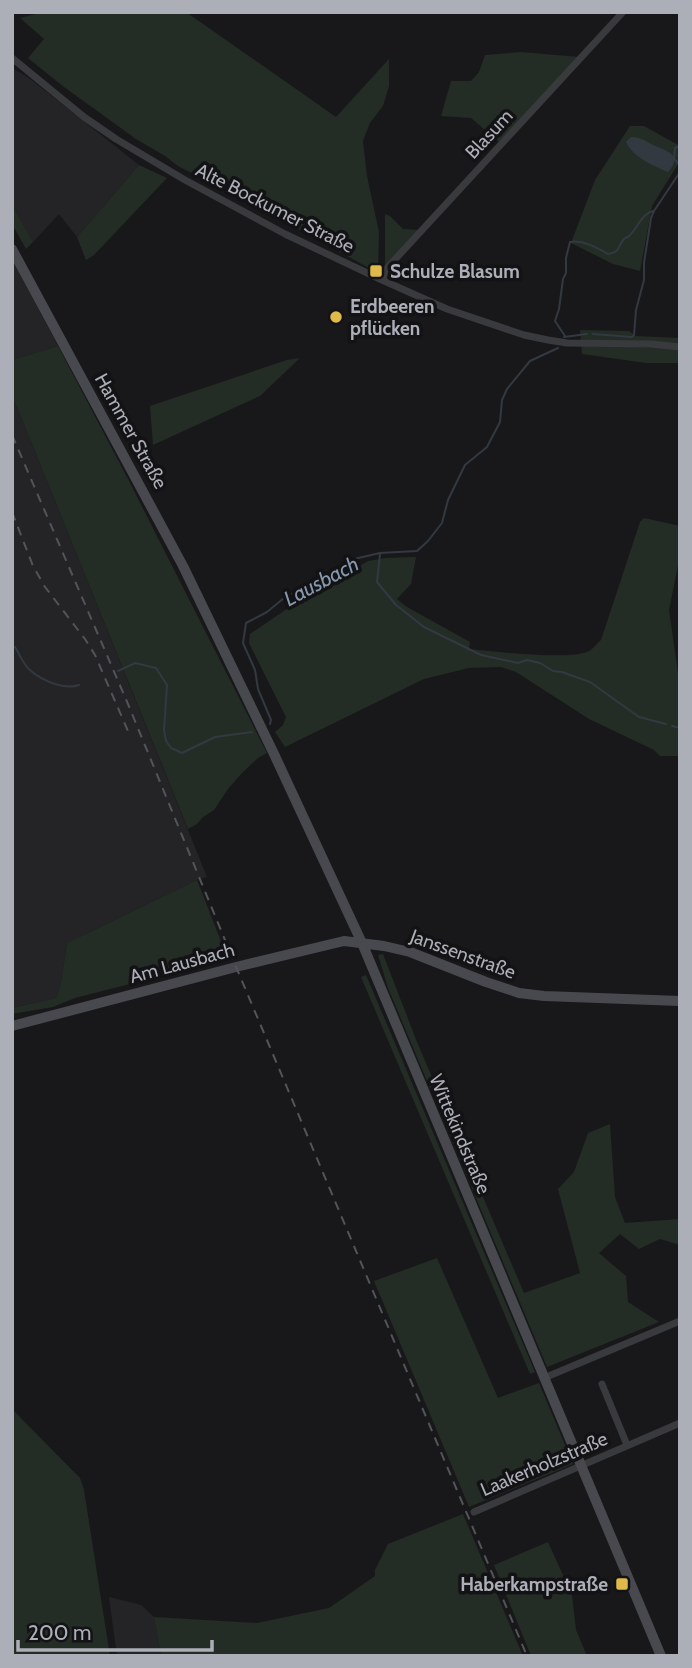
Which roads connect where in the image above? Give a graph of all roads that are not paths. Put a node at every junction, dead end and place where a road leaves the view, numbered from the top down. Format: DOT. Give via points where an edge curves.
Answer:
graph roads {
  1 [pos="623,12"];
  2 [pos="12,58"];
  3 [pos="12,249"];
  4 [pos="382,280"];
  5 [pos="680,347"];
  6 [pos="215,632"];
  7 [pos="362,943"];
  8 [pos="680,1001"];
  9 [pos="12,1026"];
  10 [pos="680,1321"];
  11 [pos="544,1378"];
  12 [pos="602,1384"];
  13 [pos="680,1423"];
  14 [pos="627,1445"];
  15 [pos="581,1465"];
  16 [pos="474,1512"];
  17 [pos="661,1656"];
  1 -- 4 [label="street, Blasum" via="388,267"];
  2 -- 4 [label="street, Alte Bockumer Straße" via="116,139 270,226"];
  3 -- 6 [label="main road, Hammer Straße"];
  4 -- 5 [label="street, Alte Bockumer Straße" via="447,309 548,340"];
  6 -- 7 [label="main road, Wittekindstraße"];
  7 -- 8 [label="main road, Janssenstraße" via="410,952 519,993"];
  7 -- 9 [label="main road, Am Lausbach" via="332,943"];
  7 -- 11 [label="main road, Wittekindstraße"];
  10 -- 11 [label="street"];
  11 -- 15 [label="main road, Wittekindstraße"];
  12 -- 14 [label="street, Laakerholzstraße"];
  13 -- 14 [label="street, Laakerholzstraße"];
  14 -- 15 [label="street, Laakerholzstraße"];
  15 -- 16 [label="street, Laakerholzstraße"];
  15 -- 17 [label="main road, Wittekindstraße"];
}
